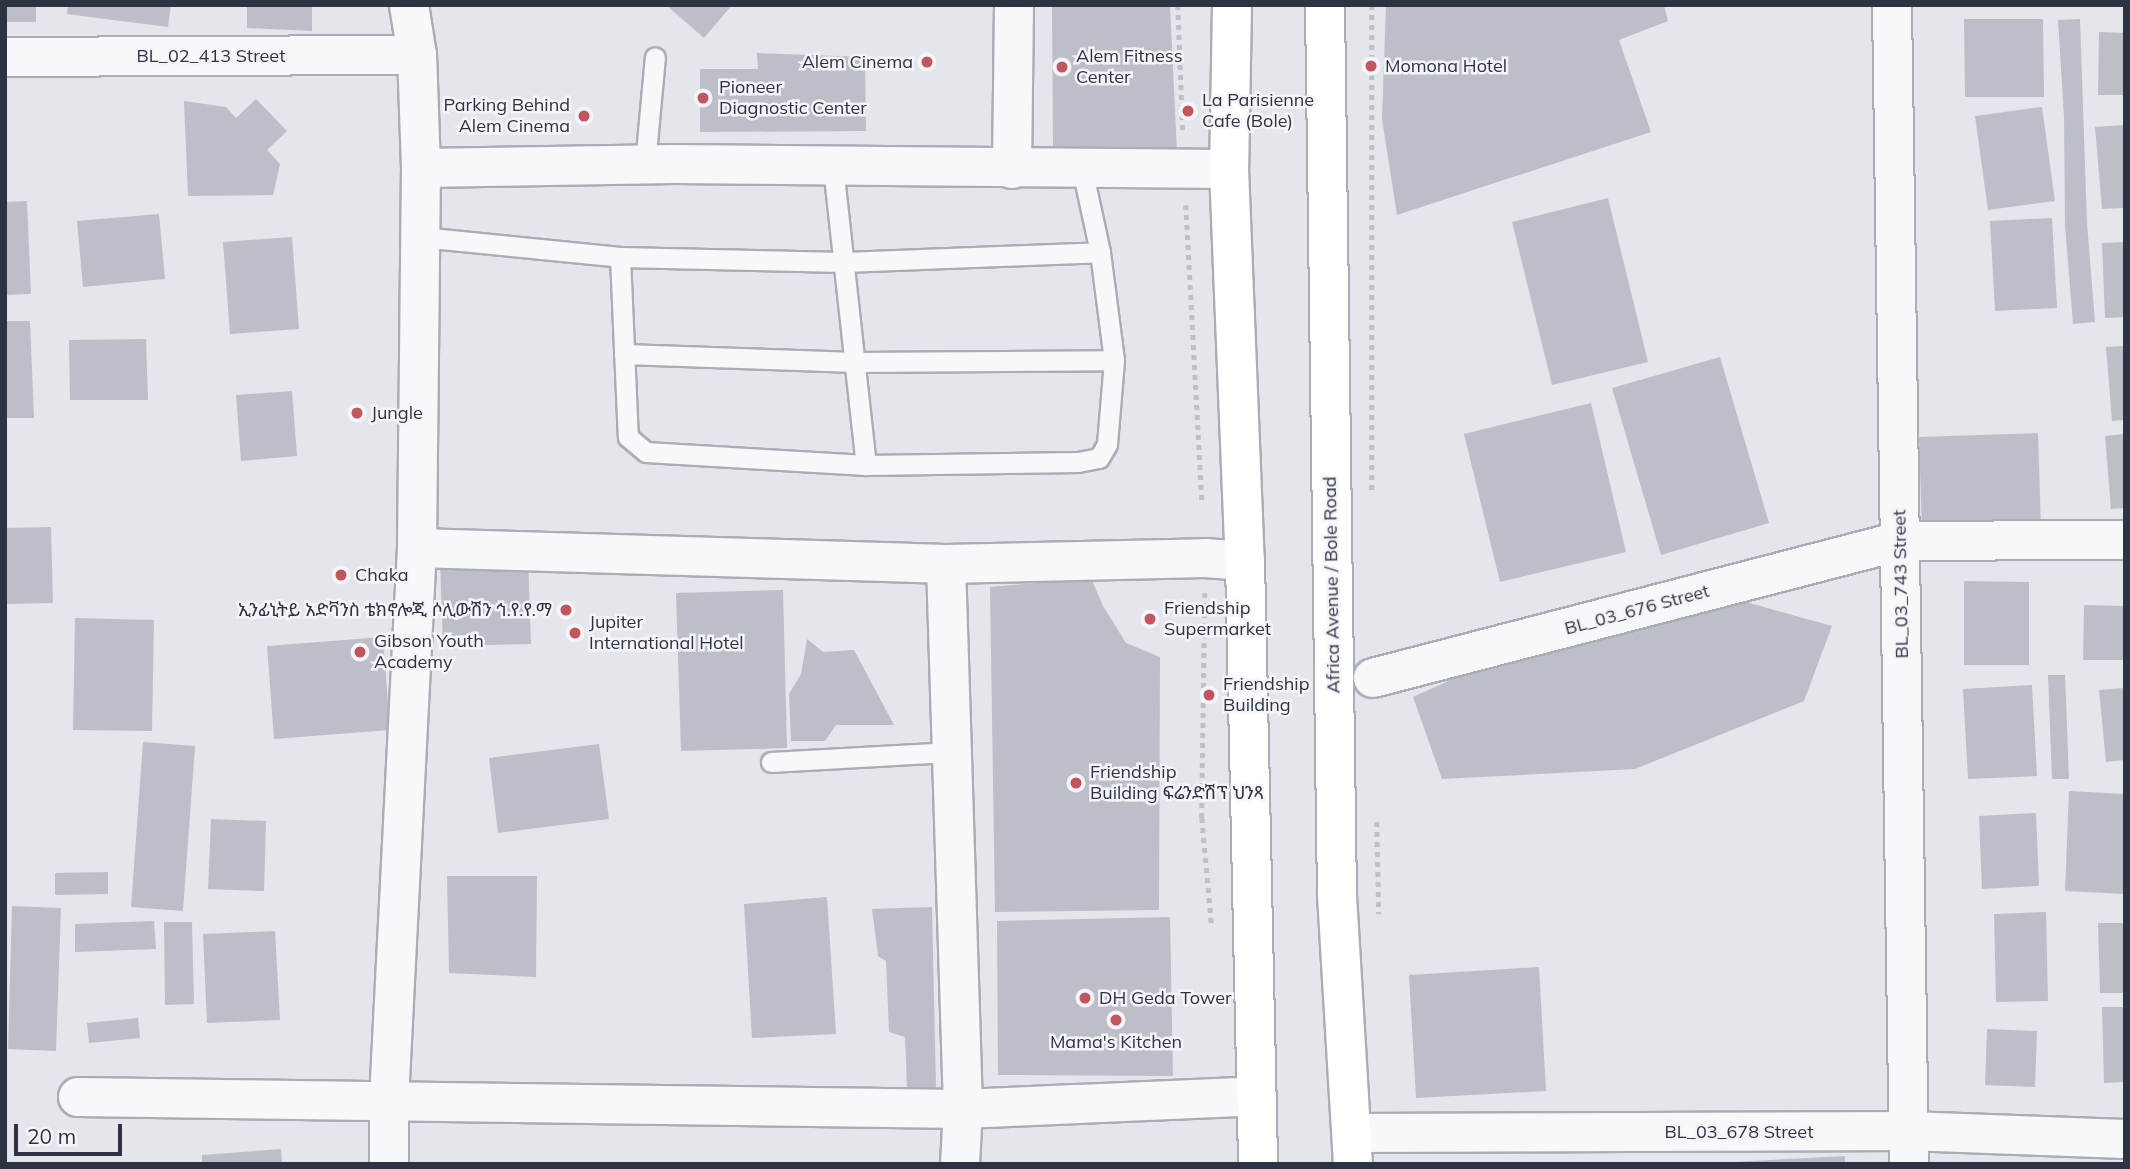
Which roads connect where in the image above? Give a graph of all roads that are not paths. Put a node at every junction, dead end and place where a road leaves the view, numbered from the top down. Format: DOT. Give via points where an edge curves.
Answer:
graph roads {
  1 [pos="409,5"];
  2 [pos="1013,5"];
  3 [pos="1232,5"];
  4 [pos="1325,5"];
  5 [pos="1892,5"];
  6 [pos="417,55"];
  7 [pos="5,57"];
  8 [pos="655,57"];
  9 [pos="645,164"];
  10 [pos="833,167"];
  11 [pos="421,168"];
  12 [pos="1012,169"];
  13 [pos="1082,169"];
  14 [pos="1229,169"];
  15 [pos="421,237"];
  16 [pos="1100,252"];
  17 [pos="620,257"];
  18 [pos="844,262"];
  19 [pos="624,354"];
  20 [pos="1114,360"];
  21 [pos="856,362"];
  22 [pos="866,465"];
  23 [pos="1900,541"];
  24 [pos="2125,541"];
  25 [pos="417,548"];
  26 [pos="1245,561"];
  27 [pos="946,564"];
  28 [pos="1373,678"];
  29 [pos="952,752"];
  30 [pos="771,762"];
  31 [pos="1257,1096"];
  32 [pos="78,1097"];
  33 [pos="389,1100"];
  34 [pos="963,1109"];
  35 [pos="2125,1139"];
  36 [pos="1908,1147"];
  37 [pos="1353,1149"];
  38 [pos="389,1164"];
  39 [pos="960,1164"];
  40 [pos="1258,1164"];
  1 -- 6 [label="street"];
  2 -- 12 [label="street"];
  3 -- 14 [label="main road"];
  4 -- 37 [label="main road, Africa Avenue / Bole Road" via="1337,895"];
  5 -- 23 [label="street, BL_03_743 Street"];
  6 -- 7 [label="street, BL_02_413 Street"];
  6 -- 11 [label="street"];
  8 -- 9 [label="lane"];
  9 -- 10 [label="street"];
  9 -- 11 [label="street"];
  10 -- 12 [label="street"];
  10 -- 18 [label="lane"];
  11 -- 15 [label="street"];
  12 -- 13 [label="street"];
  13 -- 14 [label="street"];
  13 -- 16 [label="lane"];
  14 -- 26 [label="main road"];
  15 -- 17 [label="lane"];
  15 -- 25 [label="street"];
  16 -- 18 [label="lane"];
  16 -- 20 [label="lane"];
  17 -- 18 [label="lane"];
  17 -- 19 [label="lane"];
  18 -- 21 [label="lane"];
  19 -- 21 [label="lane"];
  19 -- 22 [label="lane" via="628,437 646,452"];
  20 -- 21 [label="lane"];
  20 -- 22 [label="lane" via="1107,444 1099,458"];
  21 -- 22 [label="lane"];
  23 -- 24 [label="street, BL_03_676 Street"];
  23 -- 28 [label="street, BL_03_676 Street"];
  23 -- 36 [label="street, BL_03_743 Street"];
  25 -- 27 [label="street"];
  25 -- 33 [label="street"];
  26 -- 27 [label="street"];
  26 -- 31 [label="main road"];
  27 -- 29 [label="street"];
  29 -- 30 [label="lane"];
  29 -- 34 [label="street"];
  31 -- 34 [label="street"];
  31 -- 40 [label="main road"];
  32 -- 33 [label="street"];
  33 -- 34 [label="street"];
  33 -- 38 [label="street"];
  34 -- 39 [label="street"];
  35 -- 36 [label="street, BL_03_678 Street"];
  36 -- 37 [label="street, BL_03_678 Street"];
}
